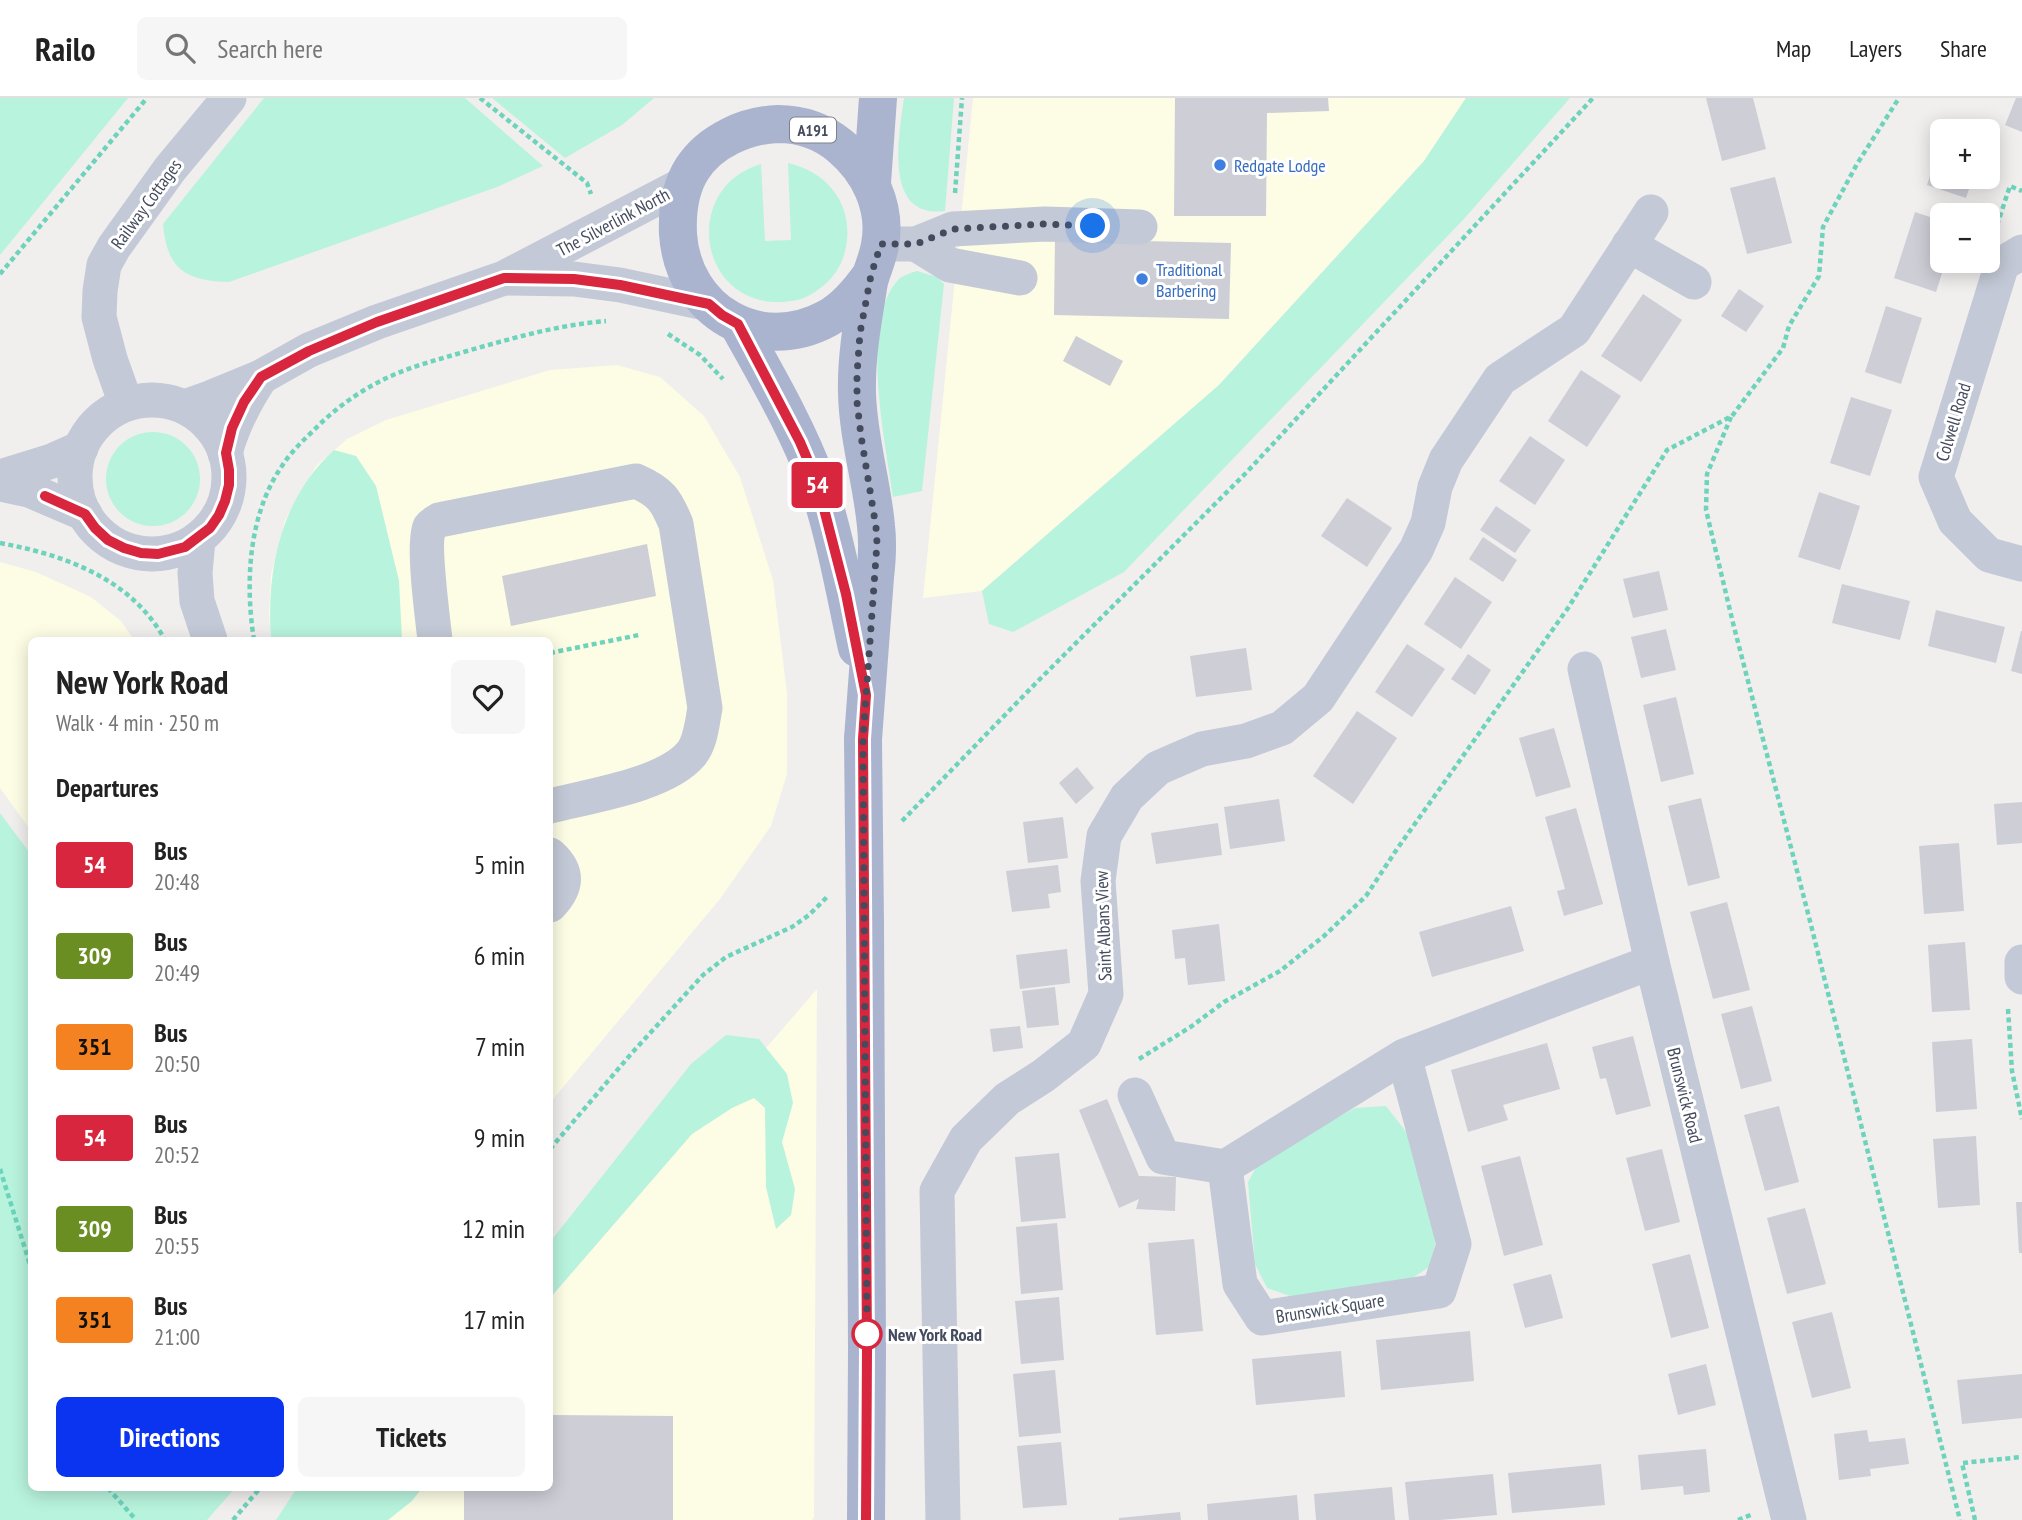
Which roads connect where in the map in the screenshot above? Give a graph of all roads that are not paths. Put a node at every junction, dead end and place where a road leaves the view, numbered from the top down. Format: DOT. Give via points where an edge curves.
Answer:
graph roads {
  1 [pos="229,98"];
  2 [pos="768,98"];
  3 [pos="878,98"];
  4 [pos="735,133"];
  5 [pos="872,183"];
  6 [pos="684,184"];
  7 [pos="1651,212"];
  8 [pos="1140,227"];
  9 [pos="1629,245"];
  10 [pos="2022,252"];
  11 [pos="889,254"];
  12 [pos="504,278"];
  13 [pos="1020,278"];
  14 [pos="1694,282"];
  15 [pos="723,314"];
  16 [pos="261,377"];
  17 [pos="126,404"];
  18 [pos="185,407"];
  19 [pos="81,448"];
  20 [pos="226,453"];
  21 [pos="0,477"];
  22 [pos="0,484"];
  23 [pos="85,514"];
  24 [pos="198,539"];
  25 [pos="158,554"];
  26 [pos="2022,564"];
  27 [pos="197,601"];
  28 [pos="209,637"];
  29 [pos="435,637"];
  30 [pos="1585,669"];
  31 [pos="866,695"];
  32 [pos="553,806"];
  33 [pos="553,858"];
  34 [pos="553,902"];
  35 [pos="1652,962"];
  36 [pos="2022,962"];
  37 [pos="2015,992"];
  38 [pos="1404,1056"];
  39 [pos="1132,1079"];
  40 [pos="1225,1167"];
  41 [pos="866,1520"];
  42 [pos="943,1520"];
  43 [pos="1789,1520"];
  1 -- 17 [label="street, Railway Cottages" via="170,169 104,265 99,317"];
  2 -- 4 [label="main road, A191"];
  3 -- 5 [label="main road, A191"];
  4 -- 5 [label="main road, A191" via="778,124 814,130 851,155"];
  4 -- 6 [label="main road, A191" via="708,151"];
  5 -- 11 [label="main road, A191"];
  6 -- 12 [label="street, The Silverlink North"];
  6 -- 15 [label="main road, A191" via="677,224 684,267 693,286"];
  7 -- 9 [label="street, Saint Albans View"];
  8 -- 11 [label="street" via="1045,224 953,229"];
  9 -- 14 [label="street"];
  9 -- 42 [label="street, Saint Albans View" via="1574,330 1500,379 1446,460 1416,550 1318,698 1282,728 1202,749 1158,768 1127,797 1104,836 1098,881 1106,994 1084,1044 1007,1099 966,1139 937,1191"];
  10 -- 26 [label="street, Colwell Road" via="2002,264 1936,477 1955,521 1989,555"];
  11 -- 13 [label="street"];
  11 -- 15 [label="main road" via="847,305 812,326 793,331 757,330"];
  11 -- 31 [label="main road, A191" via="860,333 857,374 877,559"];
  12 -- 15 [label="street, The Silverlink North" via="620,285"];
  12 -- 16 [label="street, The Silverlink North" via="377,322"];
  15 -- 31 [label="main road, A191" via="800,442 817,482"];
  16 -- 18 [label="street, The Silverlink North"];
  16 -- 20 [label="street, The Silverlink North" via="232,428"];
  17 -- 18 [label="street" via="155,400"];
  17 -- 19 [label="street" via="99,421"];
  18 -- 20 [label="street" via="210,425"];
  19 -- 21 [label="street"];
  19 -- 23 [label="street" via="75,481"];
  20 -- 24 [label="street" via="229,485 225,501"];
  22 -- 23 [label="street" via="29,490"];
  23 -- 25 [label="street" via="108,540 141,553"];
  24 -- 25 [label="street"];
  24 -- 27 [label="street"];
  25 -- 27 [label="street"];
  27 -- 28 [label="street"];
  29 -- 32 [label="street" via="428,539 430,527 439,520 636,481 665,500 676,524 705,708 701,733 692,753 654,791"];
  30 -- 35 [label="street, Brunswick Road"];
  31 -- 41 [label="main road, A191, bridge"];
  33 -- 34 [label="street" via="565,879"];
  35 -- 38 [label="street"];
  35 -- 43 [label="street, Brunswick Road"];
  36 -- 37 [label="street"];
  38 -- 40 [label="street"];
  38 -- 40 [label="street, Brunswick Square" via="1454,1244 1439,1291 1262,1318 1240,1284"];
  39 -- 40 [label="street" via="1163,1157"];
}
